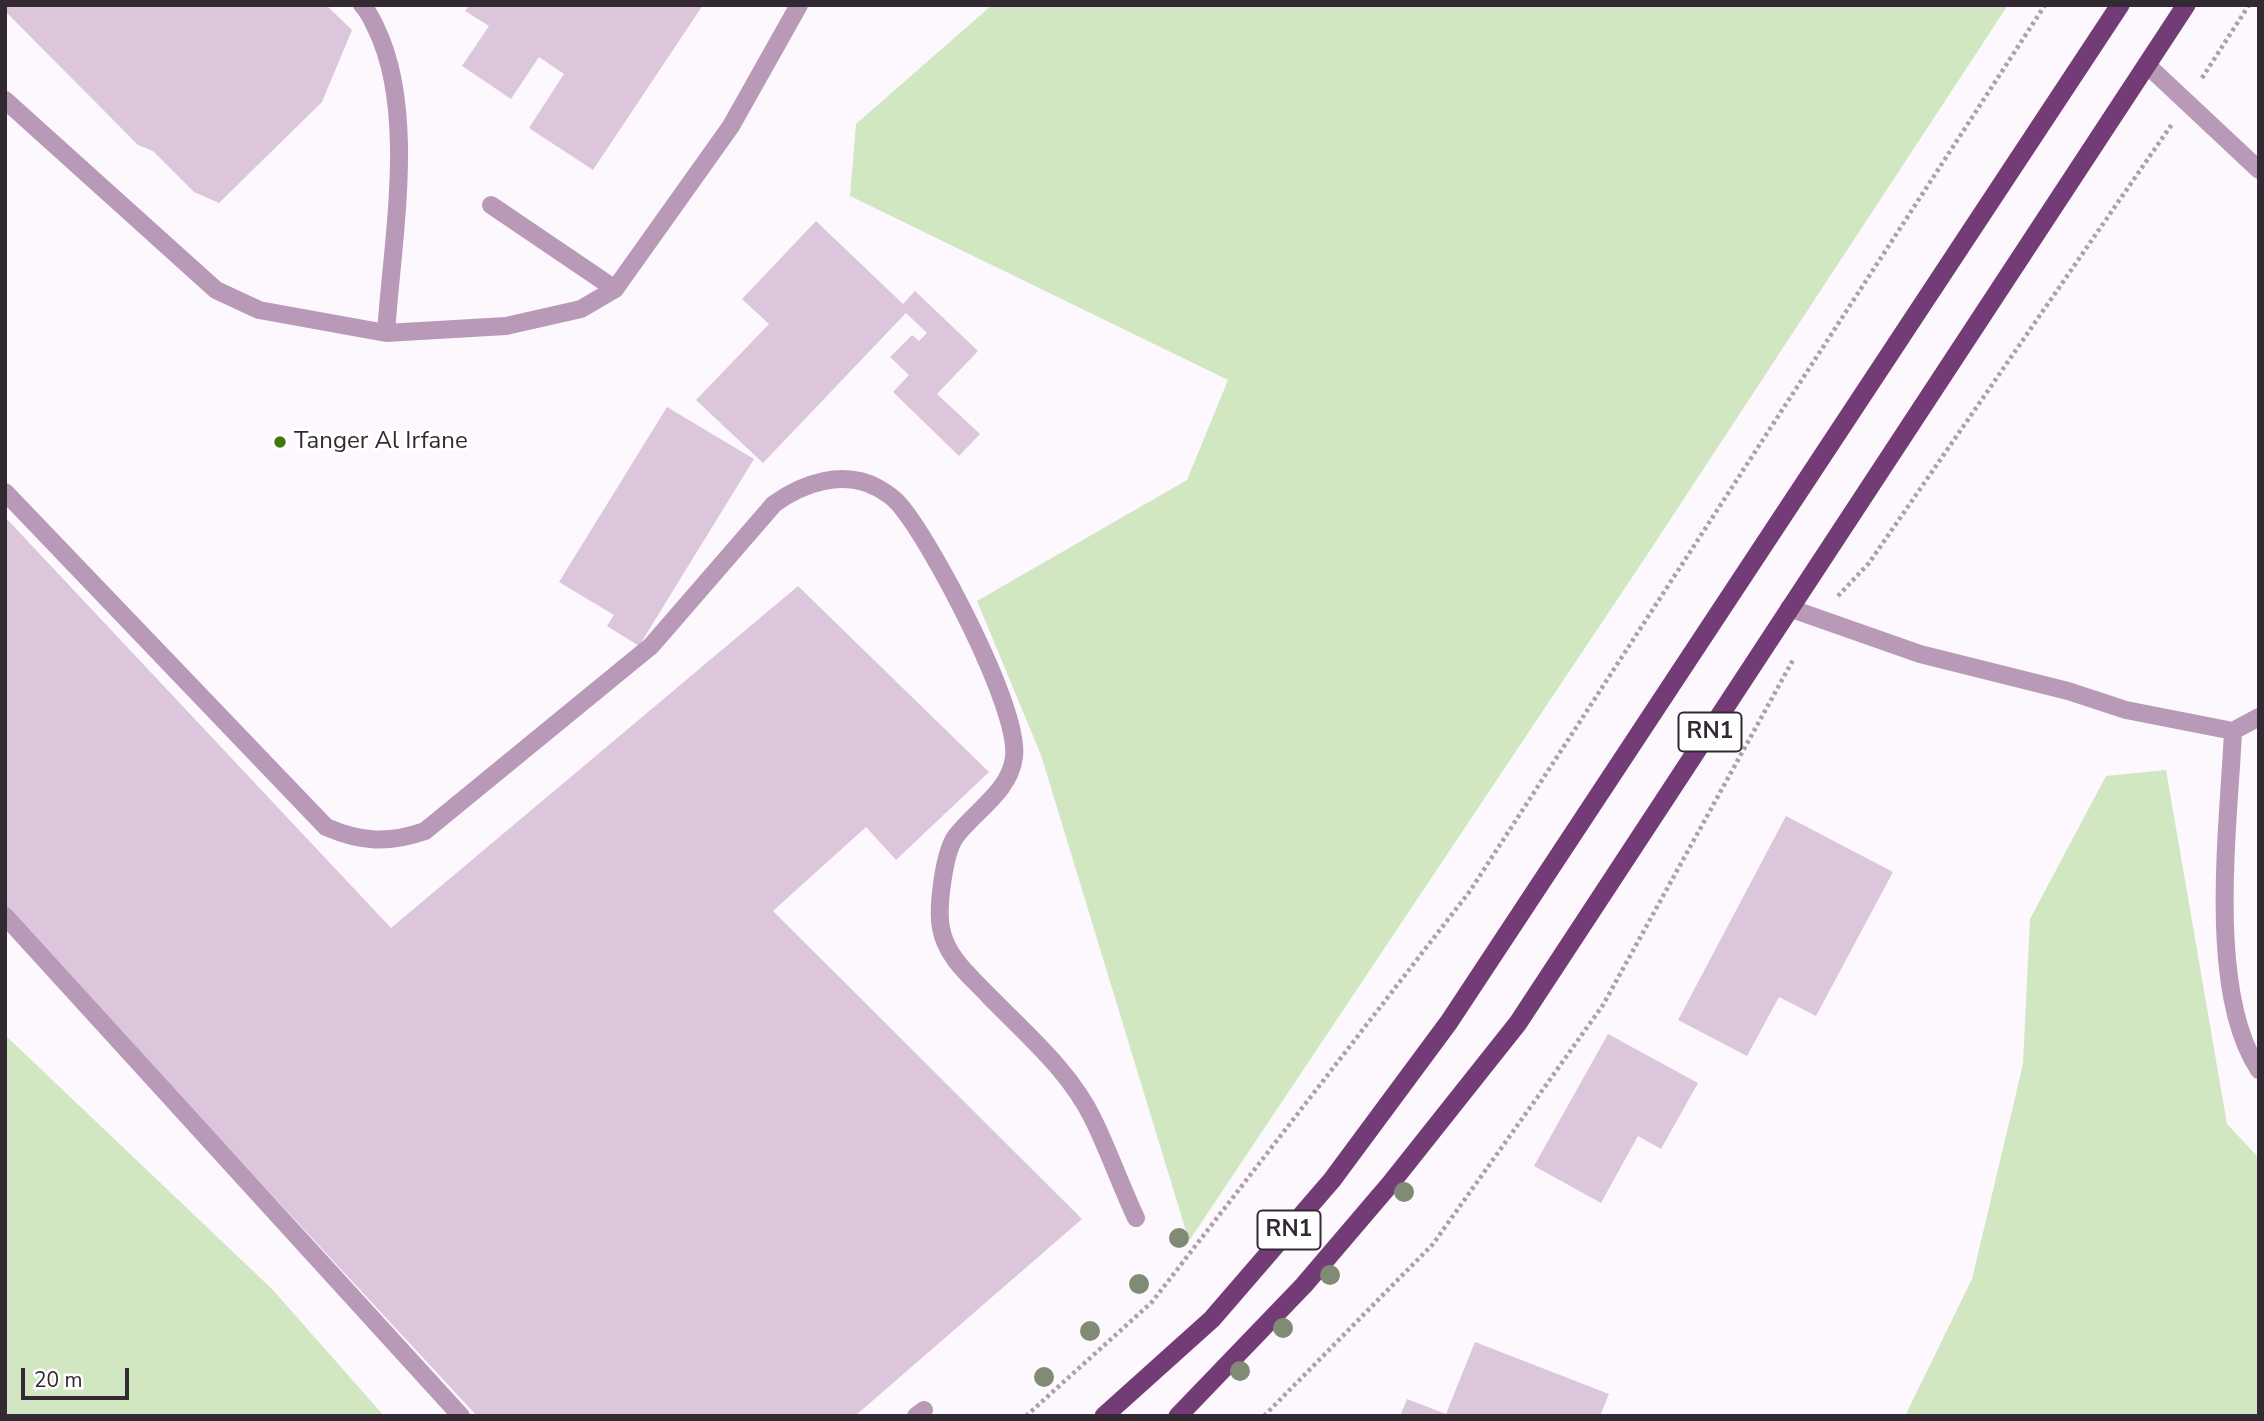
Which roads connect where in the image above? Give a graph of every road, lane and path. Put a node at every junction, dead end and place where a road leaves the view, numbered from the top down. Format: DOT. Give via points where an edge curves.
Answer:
graph roads {
  1 [pos="362,5"];
  2 [pos="799,5"];
  3 [pos="2045,5"];
  4 [pos="2120,5"];
  5 [pos="2186,5"];
  6 [pos="2249,5"];
  7 [pos="2147,65"];
  8 [pos="5,100"];
  9 [pos="2187,103"];
  10 [pos="2259,170"];
  11 [pos="491,205"];
  12 [pos="615,289"];
  13 [pos="386,333"];
  14 [pos="5,492"];
  15 [pos="1789,608"];
  16 [pos="1816,618"];
  17 [pos="2259,717"];
  18 [pos="2232,731"];
  19 [pos="5,916"];
  20 [pos="2259,1070"];
  21 [pos="1136,1218"];
  22 [pos="461,1416"];
  23 [pos="1027,1416"];
  24 [pos="1104,1416"];
  25 [pos="1178,1416"];
  26 [pos="1264,1416"];
  1 -- 13 [label="street" via="387,51 400,135"];
  2 -- 12 [label="street" via="732,126"];
  3 -- 23 [label="path" via="1470,891 1152,1302"];
  4 -- 24 [label="highway, RN1" via="1449,1021 1332,1180 1212,1319"];
  5 -- 7 [label="highway, RN1"];
  6 -- 9 [label="path"];
  7 -- 9 [label="street"];
  7 -- 15 [label="highway, RN1"];
  8 -- 13 [label="street" via="216,290 259,310"];
  9 -- 10 [label="street"];
  9 -- 16 [label="path" via="1869,563"];
  11 -- 12 [label="street"];
  12 -- 13 [label="street" via="581,309 506,326"];
  14 -- 21 [label="street" via="326,827 350,838 376,842 425,831 651,646 774,504 794,489 824,480 876,487 899,503 966,610 1011,727 1015,754 1010,778 954,838 946,858 941,928 951,957 1056,1065 1094,1120"];
  15 -- 16 [label="street"];
  15 -- 25 [label="highway, RN1" via="1517,1023 1304,1285"];
  16 -- 18 [label="street" via="1920,653 2126,710"];
  16 -- 26 [label="path" via="1603,1005 1433,1244"];
  17 -- 18 [label="street"];
  18 -- 20 [label="street" via="2225,939 2236,1018"];
  19 -- 22 [label="street"];
}
